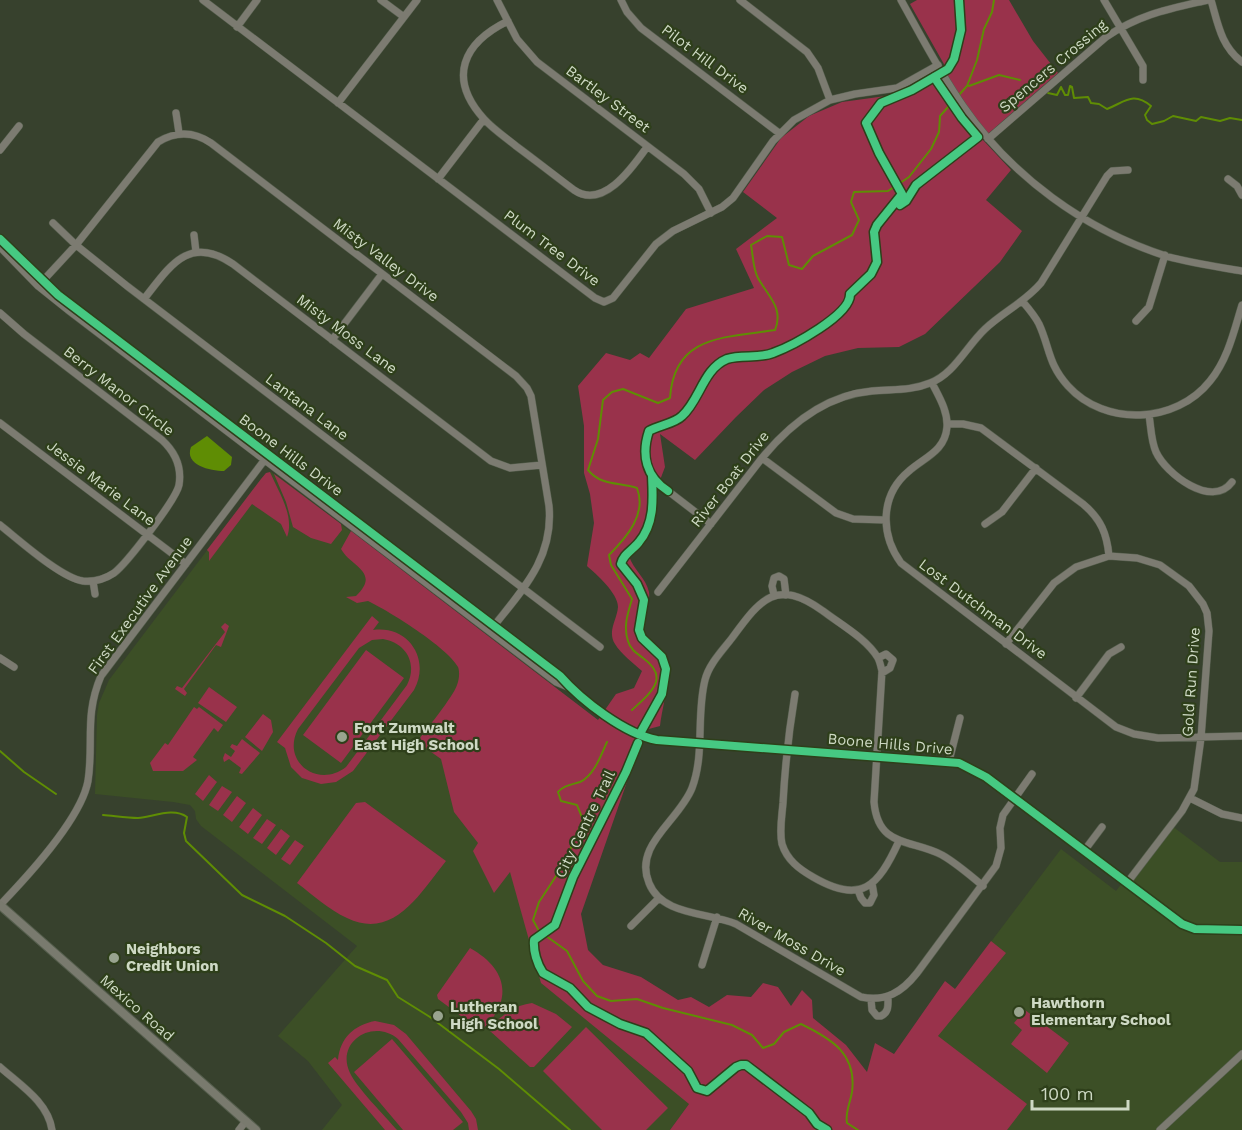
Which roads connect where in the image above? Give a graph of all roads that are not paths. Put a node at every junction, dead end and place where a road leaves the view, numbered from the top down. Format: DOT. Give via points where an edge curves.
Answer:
graph roads {
  1 [pos="203,0"];
  2 [pos="257,0"];
  3 [pos="381,0"];
  4 [pos="417,0"];
  5 [pos="497,0"];
  6 [pos="621,0"];
  7 [pos="740,0"];
  8 [pos="901,0"];
  9 [pos="1104,0"];
  10 [pos="1209,0"];
  11 [pos="404,17"];
  12 [pos="508,21"];
  13 [pos="237,27"];
  14 [pos="1120,27"];
  15 [pos="1242,62"];
  16 [pos="938,65"];
  17 [pos="1143,80"];
  18 [pos="830,100"];
  19 [pos="338,103"];
  20 [pos="176,113"];
  21 [pos="484,119"];
  22 [pos="18,126"];
  23 [pos="779,133"];
  24 [pos="178,134"];
  25 [pos="988,138"];
  26 [pos="647,147"];
  27 [pos="0,150"];
  28 [pos="1128,170"];
  29 [pos="438,179"];
  30 [pos="1228,179"];
  31 [pos="1242,195"];
  32 [pos="711,213"];
  33 [pos="1082,217"];
  34 [pos="53,223"];
  35 [pos="194,235"];
  36 [pos="0,239"];
  37 [pos="76,245"];
  38 [pos="0,247"];
  39 [pos="196,252"];
  40 [pos="1165,255"];
  41 [pos="1242,271"];
  42 [pos="382,274"];
  43 [pos="40,283"];
  44 [pos="144,299"];
  45 [pos="1023,302"];
  46 [pos="1242,305"];
  47 [pos="0,313"];
  48 [pos="1136,321"];
  49 [pos="332,340"];
  50 [pos="932,383"];
  51 [pos="1149,415"];
  52 [pos="0,423"];
  53 [pos="947,424"];
  54 [pos="267,457"];
  55 [pos="762,458"];
  56 [pos="542,465"];
  57 [pos="1036,468"];
  58 [pos="1232,482"];
  59 [pos="668,491"];
  60 [pos="885,520"];
  61 [pos="711,524"];
  62 [pos="985,524"];
  63 [pos="0,525"];
  64 [pos="146,534"];
  65 [pos="1109,556"];
  66 [pos="186,564"];
  67 [pos="93,581"];
  68 [pos="523,588"];
  69 [pos="658,592"];
  70 [pos="95,594"];
  71 [pos="774,595"];
  72 [pos="786,595"];
  73 [pos="492,629"];
  74 [pos="1006,644"];
  75 [pos="600,647"];
  76 [pos="1121,647"];
  77 [pos="0,658"];
  78 [pos="878,658"];
  79 [pos="14,667"];
  80 [pos="882,673"];
  81 [pos="795,694"];
  82 [pos="1076,698"];
  83 [pos="960,718"];
  84 [pos="1242,736"];
  85 [pos="1201,738"];
  86 [pos="700,744"];
  87 [pos="786,749"];
  88 [pos="877,756"];
  89 [pos="949,761"];
  90 [pos="1032,774"];
  91 [pos="1014,798"];
  92 [pos="1190,798"];
  93 [pos="1242,818"];
  94 [pos="1102,827"];
  95 [pos="899,841"];
  96 [pos="1084,851"];
  97 [pos="872,883"];
  98 [pos="1127,883"];
  99 [pos="983,886"];
  100 [pos="858,890"];
  101 [pos="659,898"];
  102 [pos="0,905"];
  103 [pos="717,917"];
  104 [pos="631,926"];
  105 [pos="1242,930"];
  106 [pos="702,965"];
  107 [pos="888,997"];
  108 [pos="871,999"];
  109 [pos="1242,1054"];
  110 [pos="0,1067"];
  111 [pos="246,1121"];
  112 [pos="52,1130"];
  113 [pos="239,1130"];
  114 [pos="256,1130"];
  115 [pos="1160,1130"];
  1 -- 13 [label="street, Plum Tree Drive"];
  2 -- 13 [label="street"];
  3 -- 11 [label="street"];
  4 -- 11 [label="street"];
  5 -- 12 [label="street, Bartley Street"];
  6 -- 23 [label="street, Pilot Hill Drive" via="641,28"];
  7 -- 18 [label="street" via="807,51"];
  8 -- 16 [label="street"];
  9 -- 14 [label="street"];
  10 -- 14 [label="street, Spencers Crossing" via="1146,15"];
  10 -- 15 [label="street" via="1224,44"];
  11 -- 19 [label="street"];
  12 -- 21 [label="street" via="477,41 464,66 466,87"];
  12 -- 26 [label="street, Bartley Street" via="537,62"];
  13 -- 19 [label="street, Plum Tree Drive"];
  14 -- 17 [label="street" via="1143,66"];
  14 -- 25 [label="street, Spencers Crossing"];
  16 -- 18 [label="street, Plum Tree Drive" via="897,88"];
  16 -- 25 [label="street"];
  18 -- 23 [label="street, Plum Tree Drive"];
  19 -- 29 [label="street, Plum Tree Drive"];
  20 -- 24 [label="street"];
  21 -- 26 [label="street" via="586,197 598,195 620,180"];
  21 -- 29 [label="street"];
  22 -- 27 [label="street"];
  23 -- 32 [label="street, Plum Tree Drive" via="733,198"];
  24 -- 37 [label="street" via="152,147"];
  24 -- 42 [label="street, Misty Valley Drive" via="194,134 211,143"];
  25 -- 33 [label="street" via="1032,181"];
  26 -- 32 [label="street, Bartley Street" via="693,183"];
  28 -- 33 [label="street, River Boat Drive" via="1112,171 1107,176"];
  29 -- 32 [label="street, Plum Tree Drive" via="604,302 613,297 656,244"];
  30 -- 31 [label="street"];
  33 -- 40 [label="street"];
  33 -- 45 [label="street, River Boat Drive" via="1041,283"];
  34 -- 37 [label="street, Lantana Lane"];
  35 -- 39 [label="street"];
  36 -- 43 [label="street, Boone Hills Drive"];
  37 -- 43 [label="street"];
  37 -- 44 [label="street, Lantana Lane"];
  38 -- 43 [label="street, Boone Hills Drive"];
  39 -- 44 [label="street" via="173,263"];
  39 -- 49 [label="street, Misty Moss Lane" via="225,258"];
  40 -- 41 [label="street"];
  40 -- 48 [label="street" via="1149,307"];
  42 -- 49 [label="street"];
  42 -- 56 [label="street, Misty Valley Drive" via="527,388"];
  43 -- 54 [label="street, Boone Hills Drive" via="77,317"];
  44 -- 68 [label="street, Lantana Lane"];
  45 -- 50 [label="street, River Boat Drive" via="984,330 949,371"];
  45 -- 51 [label="street" via="1038,322 1056,370 1079,396 1113,412"];
  46 -- 51 [label="street" via="1224,360 1210,381 1183,404"];
  47 -- 64 [label="street, Berry Manor Circle" via="175,454 179,487"];
  49 -- 56 [label="street, Misty Moss Lane" via="491,461 510,468"];
  50 -- 53 [label="street"];
  50 -- 55 [label="street, River Boat Drive" via="903,390 860,392 837,399 793,425"];
  51 -- 58 [label="street" via="1156,452 1173,472 1207,492 1224,491"];
  52 -- 64 [label="street, Jessie Marie Lane"];
  53 -- 57 [label="street" via="981,428"];
  53 -- 60 [label="street, Lost Dutchman Drive" via="943,441 934,453 897,483"];
  54 -- 66 [label="street, First Executive Avenue"];
  54 -- 73 [label="street, Boone Hills Drive"];
  55 -- 60 [label="street" via="836,513 853,519"];
  55 -- 61 [label="street, River Boat Drive"];
  56 -- 68 [label="street, Misty Valley Drive" via="550,519 548,543"];
  57 -- 62 [label="street" via="1002,512"];
  57 -- 65 [label="street" via="1097,517 1106,534"];
  59 -- 61 [label="street"];
  60 -- 74 [label="street, Lost Dutchman Drive" via="891,547 902,563"];
  61 -- 69 [label="street, River Boat Drive"];
  63 -- 67 [label="street" via="64,574"];
  64 -- 66 [label="street, Jessie Marie Lane"];
  64 -- 67 [label="street, Berry Manor Circle" via="122,567"];
  65 -- 74 [label="street, Gold Run Drive" via="1076,567 1054,583"];
  65 -- 85 [label="street, Gold Run Drive" via="1160,565 1185,582 1203,604 1209,631"];
  66 -- 102 [label="street, First Executive Avenue" via="99,682 90,716 87,782 79,806 68,825"];
  67 -- 70 [label="street"];
  68 -- 73 [label="street, Misty Valley Drive"];
  68 -- 75 [label="street, Lantana Lane"];
  71 -- 72 [label="street"];
  71 -- 72 [label="street" via="771,586 779,576 784,579"];
  71 -- 86 [label="street" via="753,611 710,668 704,685"];
  72 -- 78 [label="street" via="811,603"];
  73 -- 86 [label="street, Boone Hills Drive" via="560,676 613,721 640,736"];
  74 -- 82 [label="street, Lost Dutchman Drive"];
  76 -- 82 [label="street" via="1109,654"];
  77 -- 79 [label="street"];
  78 -- 80 [label="street"];
  78 -- 80 [label="street" via="886,654 893,660"];
  80 -- 88 [label="street"];
  81 -- 87 [label="street"];
  82 -- 85 [label="street, Lost Dutchman Drive" via="1116,727 1134,734"];
  83 -- 89 [label="street"];
  84 -- 85 [label="street, Lost Dutchman Drive"];
  85 -- 92 [label="street, Gold Run Drive" via="1197,777"];
  86 -- 87 [label="street, Boone Hills Drive"];
  86 -- 101 [label="street" via="695,780 688,797 647,857 646,875"];
  87 -- 88 [label="street, Boone Hills Drive"];
  87 -- 100 [label="street" via="781,835 785,851 795,865 831,887"];
  88 -- 89 [label="street, Boone Hills Drive"];
  88 -- 95 [label="street" via="875,811 881,827"];
  89 -- 91 [label="street, Boone Hills Drive" via="978,772"];
  90 -- 91 [label="street, River Moss Drive"];
  91 -- 96 [label="street, Boone Hills Drive"];
  91 -- 99 [label="street, River Moss Drive" via="1001,821 1000,856"];
  92 -- 93 [label="street" via="1222,814"];
  92 -- 98 [label="street, Gold Run Drive"];
  94 -- 96 [label="street"];
  95 -- 97 [label="street" via="884,872"];
  95 -- 99 [label="street" via="944,856"];
  96 -- 98 [label="street, Boone Hills Drive"];
  97 -- 100 [label="street"];
  97 -- 100 [label="street" via="874,895 870,903 865,903"];
  98 -- 105 [label="street, Boone Hills Drive" via="1187,927"];
  99 -- 107 [label="street, River Moss Drive" via="908,984"];
  101 -- 103 [label="street, River Moss Drive" via="679,909"];
  101 -- 104 [label="street"];
  102 -- 111 [label="main road, Mexico Road"];
  103 -- 106 [label="street"];
  103 -- 108 [label="street, River Moss Drive"];
  107 -- 108 [label="street"];
  107 -- 108 [label="street, River Moss Drive" via="886,1013 881,1017 872,1010"];
  109 -- 115 [label="street"];
  110 -- 112 [label="street" via="41,1103"];
  111 -- 113 [label="street"];
  111 -- 114 [label="main road, Mexico Road"];
}
